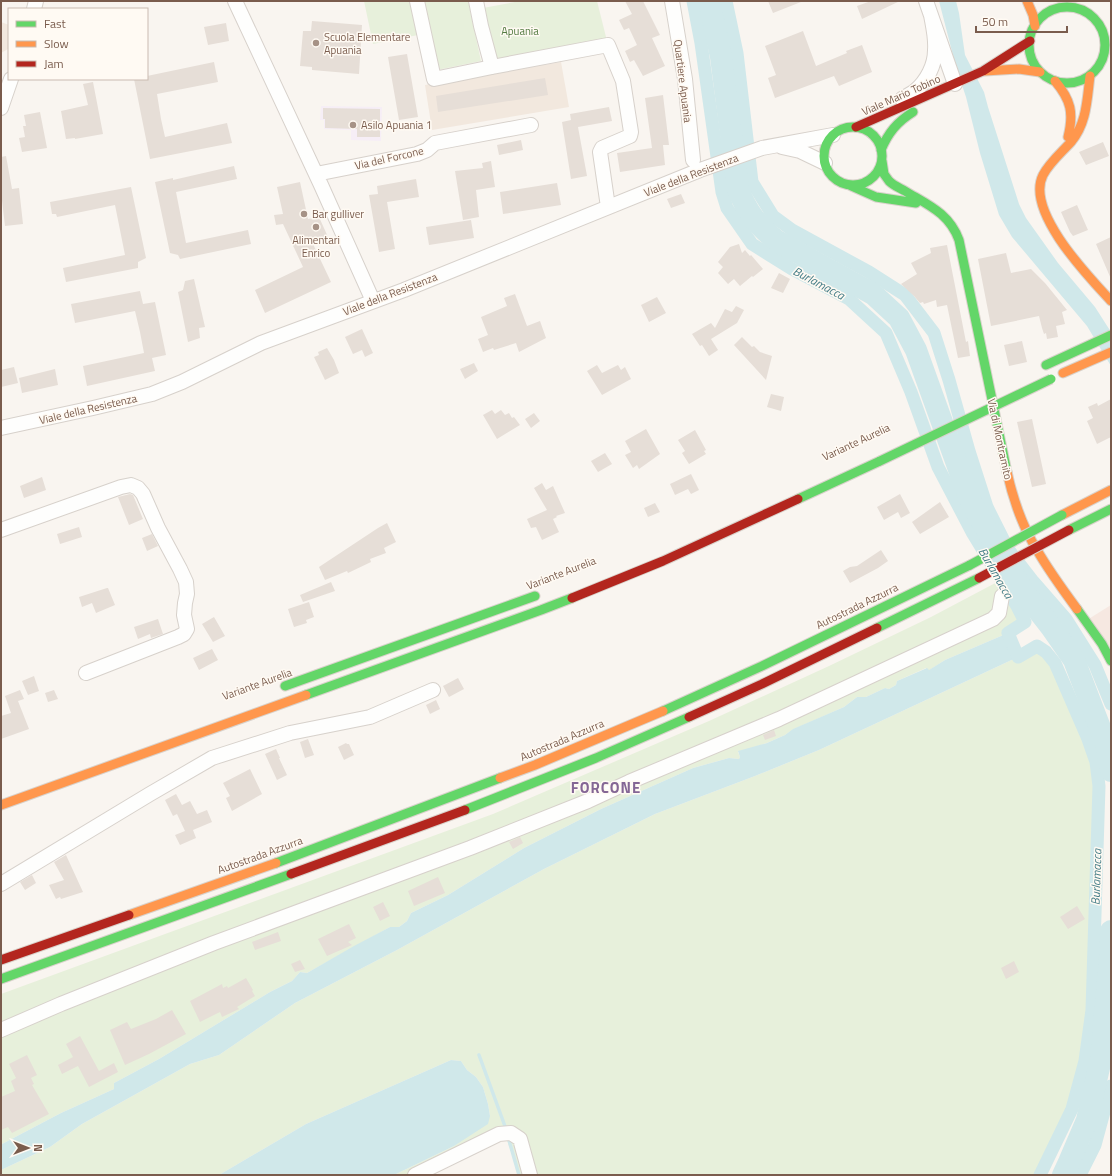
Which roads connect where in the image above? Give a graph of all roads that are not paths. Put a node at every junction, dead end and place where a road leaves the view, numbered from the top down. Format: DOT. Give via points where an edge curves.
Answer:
graph roads {
  1 [pos="235,1"];
  2 [pos="417,1"];
  3 [pos="476,1"];
  4 [pos="672,1"];
  5 [pos="926,1"];
  6 [pos="1027,1"];
  7 [pos="1063,1"];
  8 [pos="1077,8"];
  9 [pos="931,15"];
  10 [pos="1094,18"];
  11 [pos="1106,18"];
  12 [pos="1035,26"];
  13 [pos="1108,36"];
  14 [pos="1030,40"];
  15 [pos="492,67"];
  16 [pos="983,72"];
  17 [pos="1040,72"];
  18 [pos="1090,76"];
  19 [pos="1055,81"];
  20 [pos="7,83"];
  21 [pos="957,83"];
  22 [pos="1,108"];
  23 [pos="883,116"];
  24 [pos="531,125"];
  25 [pos="856,127"];
  26 [pos="833,135"];
  27 [pos="769,147"];
  28 [pos="1064,148"];
  29 [pos="881,150"];
  30 [pos="882,161"];
  31 [pos="825,163"];
  32 [pos="696,165"];
  33 [pos="316,174"];
  34 [pos="849,185"];
  35 [pos="928,205"];
  36 [pos="608,207"];
  37 [pos="373,301"];
  38 [pos="1111,301"];
  39 [pos="1111,335"];
  40 [pos="1111,352"];
  41 [pos="1043,367"];
  42 [pos="997,389"];
  43 [pos="982,396"];
  44 [pos="1,428"];
  45 [pos="1111,490"];
  46 [pos="1111,509"];
  47 [pos="1,530"];
  48 [pos="540,594"];
  49 [pos="1002,596"];
  50 [pos="1111,661"];
  51 [pos="86,673"];
  52 [pos="277,689"];
  53 [pos="433,690"];
  54 [pos="1,805"];
  55 [pos="1,884"];
  56 [pos="1,960"];
  57 [pos="1,979"];
  58 [pos="1,1030"];
  59 [pos="415,1175"];
  60 [pos="530,1175"];
  1 -- 33 [label="street"];
  2 -- 15 [label="street" via="434,79"];
  3 -- 15 [label="street"];
  4 -- 32 [label="street, Quartiere Apuania"];
  5 -- 9 [label="street"];
  6 -- 12 [label="main road"];
  7 -- 8 [label="main road"];
  8 -- 10 [label="main road"];
  8 -- 12 [label="main road" via="1057,9 1045,15"];
  9 -- 21 [label="street"];
  9 -- 23 [label="street" via="936,49 933,65 914,92 900,100"];
  10 -- 11 [label="main road"];
  10 -- 13 [label="main road"];
  12 -- 14 [label="main road"];
  13 -- 18 [label="main road" via="1102,59"];
  14 -- 16 [label="main road, Viale Mario Tobino"];
  14 -- 17 [label="main road" via="1032,57"];
  15 -- 36 [label="street" via="608,45 623,81 631,132 630,136 602,148 600,152"];
  16 -- 17 [label="main road, Viale Mario Tobino" via="1022,69"];
  16 -- 21 [label="main road, Viale Mario Tobino"];
  17 -- 19 [label="main road"];
  18 -- 19 [label="main road" via="1077,82"];
  18 -- 28 [label="main road" via="1082,125 1076,136"];
  19 -- 28 [label="main road" via="1063,90 1071,109 1072,122"];
  20 -- 22 [label="street"];
  21 -- 23 [label="main road, Viale Mario Tobino"];
  21 -- 29 [label="main road, Viale Mario Tobino" via="901,119 888,133"];
  23 -- 25 [label="main road, Viale Mario Tobino"];
  24 -- 33 [label="street, Via del Forcone" via="435,143 417,154"];
  25 -- 26 [label="main road" via="840,130"];
  25 -- 29 [label="main road" via="870,132"];
  26 -- 27 [label="street, Viale della Resistenza"];
  26 -- 31 [label="main road" via="824,153"];
  27 -- 31 [label="street" via="800,151"];
  27 -- 32 [label="street, Viale della Resistenza"];
  28 -- 38 [label="main road" via="1047,168 1042,179 1042,205 1052,227 1068,250"];
  29 -- 30 [label="main road"];
  30 -- 34 [label="main road" via="880,168 870,180"];
  30 -- 35 [label="main road, Via di Montramito" via="884,176 889,182"];
  31 -- 34 [label="main road" via="833,178"];
  32 -- 36 [label="street, Viale della Resistenza"];
  33 -- 37 [label="street"];
  34 -- 35 [label="main road, Via di Montramito" via="876,197"];
  35 -- 50 [label="main road, Via di Montramito" via="948,220 959,240 1005,467 1021,519 1038,554 1087,620"];
  36 -- 37 [label="street, Viale della Resistenza"];
  37 -- 44 [label="street, Viale della Resistenza" via="261,343 152,394"];
  39 -- 41 [label="main road"];
  40 -- 54 [label="main road, bridge" via="663,561 483,632"];
  42 -- 43 [label="main road"];
  45 -- 56 [label="main road, Autostrada Azzurra, bridge" via="970,565 762,666 535,765 288,858"];
  46 -- 57 [label="main road, bridge" via="871,632 679,722 539,781 403,833"];
  47 -- 51 [label="street" via="121,487 131,485 143,494 186,582 184,615 187,629 178,637"];
  48 -- 52 [label="main road, Variante Aurelia"];
  49 -- 58 [label="street" via="999,613 993,619 779,719 478,845 214,943"];
  53 -- 55 [label="street" via="370,717 290,733 212,758"];
  59 -- 60 [label="street" via="506,1134 520,1139"];
}
